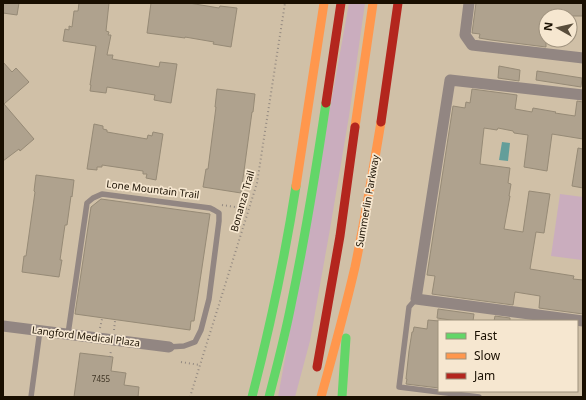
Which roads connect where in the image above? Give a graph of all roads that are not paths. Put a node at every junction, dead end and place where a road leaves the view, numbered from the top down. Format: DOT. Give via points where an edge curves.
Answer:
graph roads {
  1 [pos="324,3"];
  2 [pos="341,3"];
  3 [pos="373,3"];
  4 [pos="398,3"];
  5 [pos="469,3"];
  6 [pos="583,58"];
  7 [pos="583,95"];
  8 [pos="280,274"];
  9 [pos="350,284"];
  10 [pos="416,299"];
  11 [pos="575,320"];
  12 [pos="3,326"];
  13 [pos="40,330"];
  14 [pos="68,334"];
  15 [pos="255,346"];
  16 [pos="169,347"];
  17 [pos="316,374"];
  18 [pos="438,391"];
  19 [pos="443,392"];
  20 [pos="31,397"];
  21 [pos="252,397"];
  22 [pos="269,397"];
  23 [pos="321,397"];
  24 [pos="342,397"];
  25 [pos="479,397"];
  1 -- 8 [label="highway"];
  2 -- 22 [label="highway" via="302,251"];
  3 -- 17 [label="highway" via="340,236"];
  4 -- 9 [label="highway, Summerlin Parkway" via="372,178"];
  5 -- 6 [label="street" via="465,35 472,45"];
  7 -- 10 [label="street" via="450,80"];
  8 -- 15 [label="highway"];
  8 -- 21 [label="highway"];
  9 -- 23 [label="highway, Summerlin Parkway"];
  9 -- 24 [label="highway"];
  10 -- 11 [label="street"];
  10 -- 18 [label="lane" via="409,307 399,386"];
  12 -- 13 [label="street, Langford Medical Plaza"];
  13 -- 14 [label="street, Langford Medical Plaza"];
  13 -- 20 [label="lane"];
  14 -- 16 [label="street, Langford Medical Plaza"];
  14 -- 16 [label="lane" via="87,203 102,194 210,208 219,213 219,221 209,299 201,330 195,342"];
  19 -- 25 [label="lane"];
}
